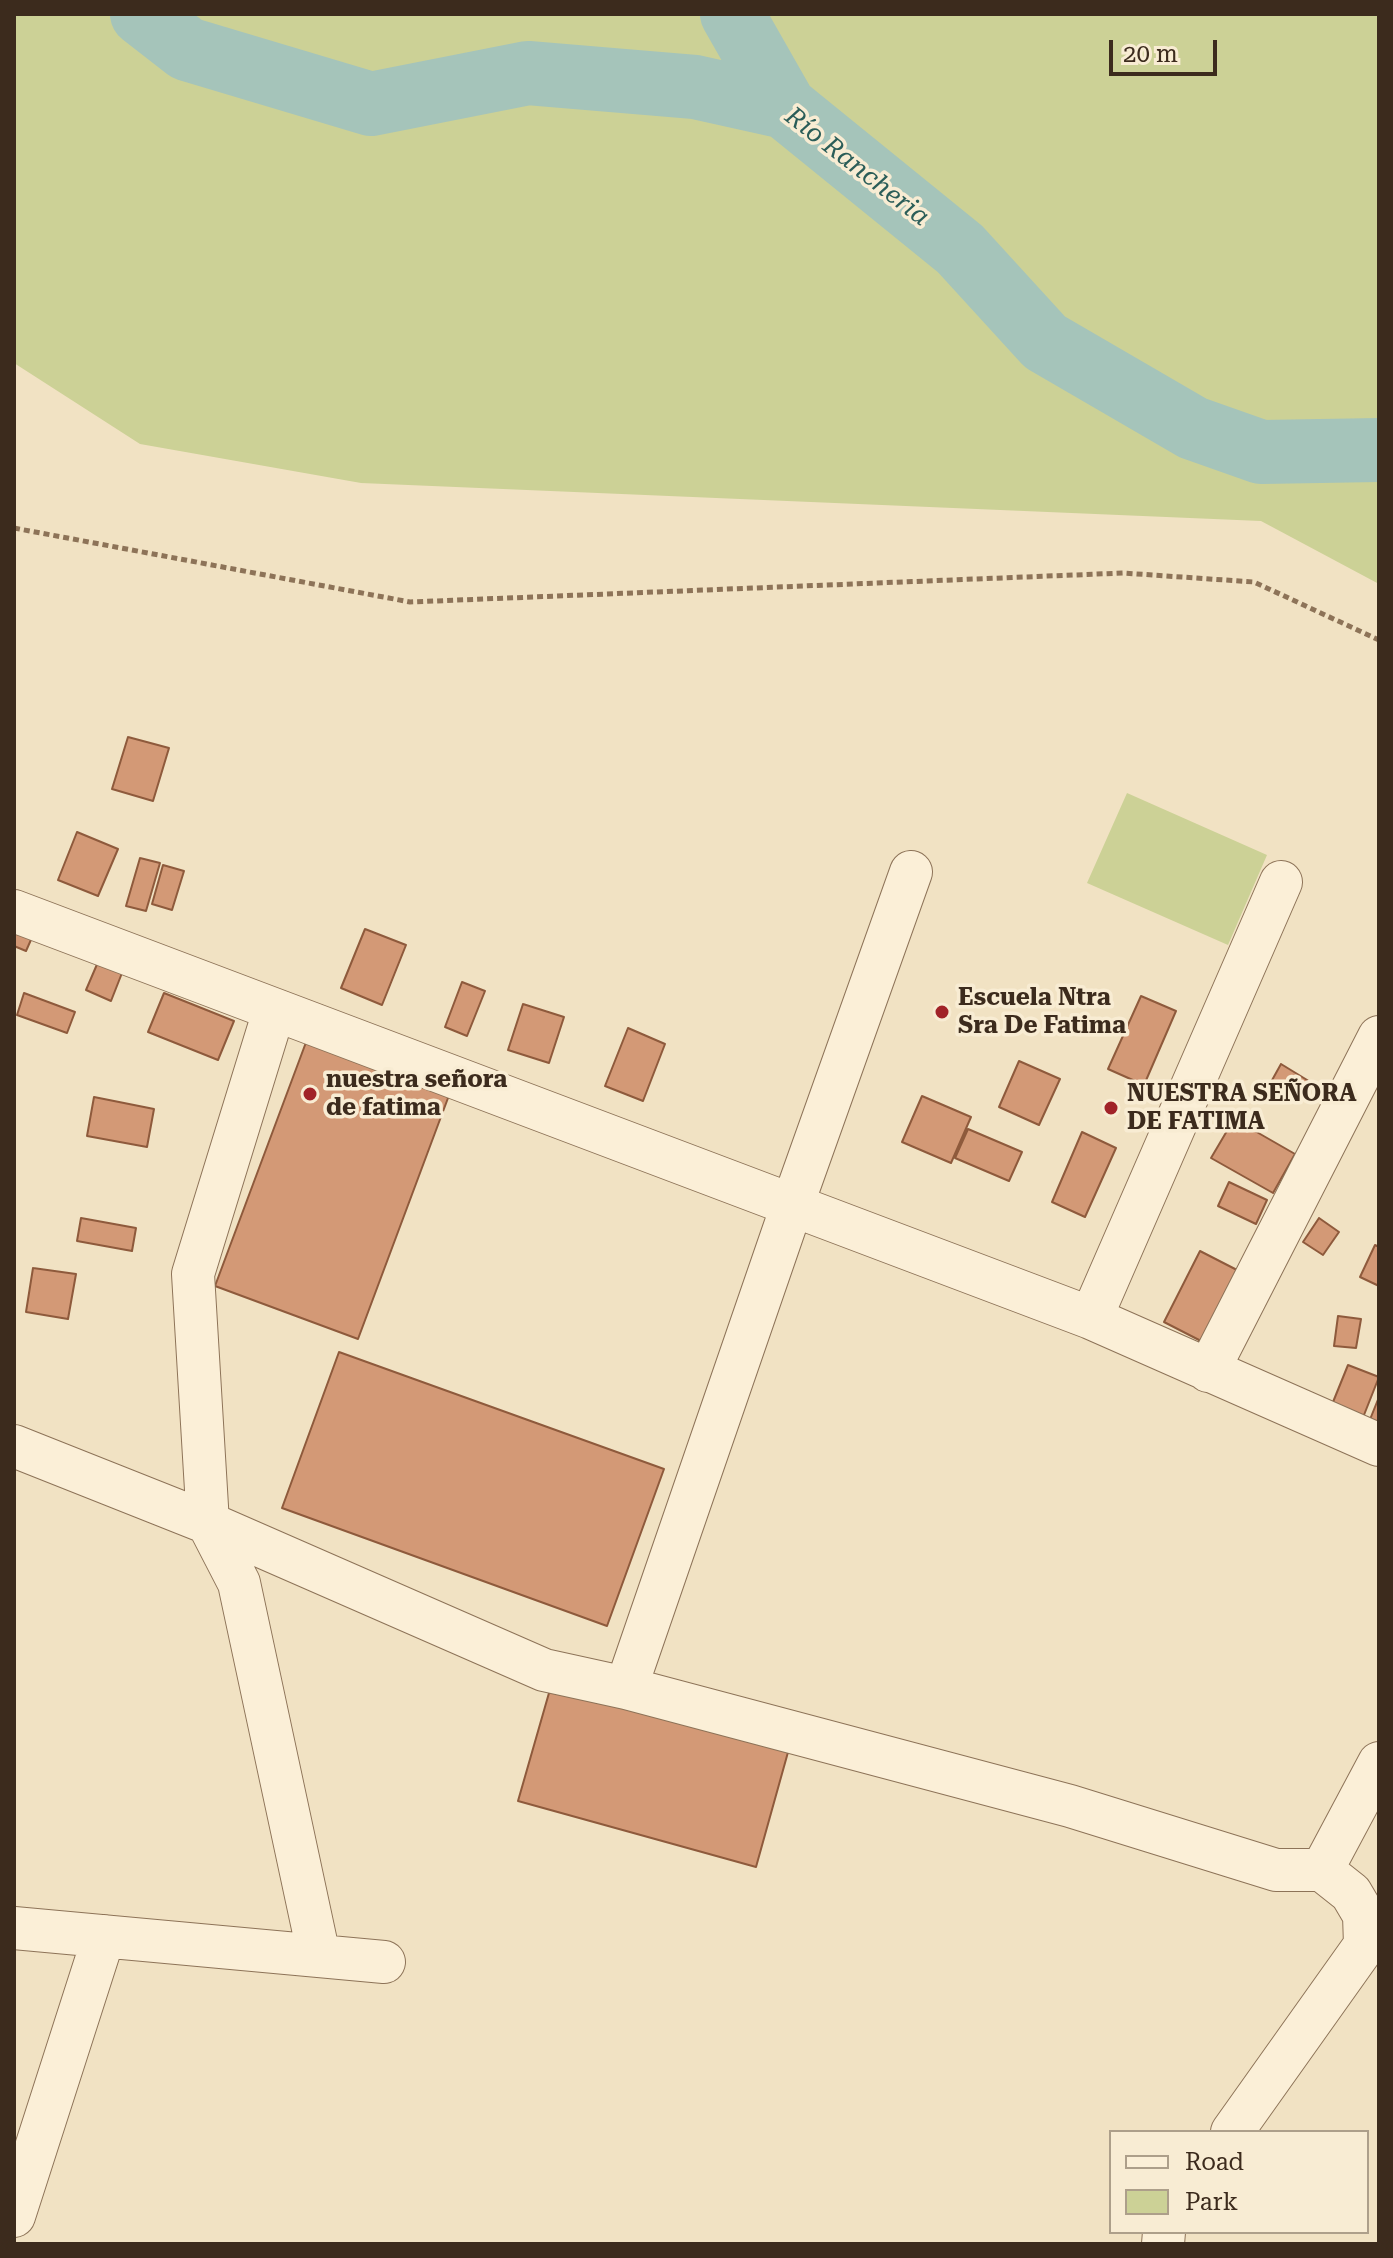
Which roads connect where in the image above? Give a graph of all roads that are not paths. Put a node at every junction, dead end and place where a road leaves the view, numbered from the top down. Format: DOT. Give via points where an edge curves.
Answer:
graph roads {
  1 [pos="911,872"];
  2 [pos="1281,882"];
  3 [pos="14,911"];
  4 [pos="274,1011"];
  5 [pos="1379,1037"];
  6 [pos="792,1206"];
  7 [pos="1091,1318"];
  8 [pos="1208,1371"];
  9 [pos="1379,1445"];
  10 [pos="14,1446"];
  11 [pos="208,1523"];
  12 [pos="626,1688"];
  13 [pos="1379,1763"];
  14 [pos="1322,1870"];
  15 [pos="14,1928"];
  16 [pos="104,1936"];
  17 [pos="319,1956"];
  18 [pos="384,1962"];
  19 [pos="1233,2130"];
  20 [pos="14,2216"];
  1 -- 6 [label="street"];
  2 -- 7 [label="street"];
  3 -- 4 [label="street"];
  4 -- 6 [label="street"];
  4 -- 11 [label="street" via="193,1274"];
  5 -- 8 [label="street"];
  6 -- 7 [label="street"];
  6 -- 12 [label="street"];
  7 -- 8 [label="street"];
  8 -- 9 [label="street"];
  10 -- 11 [label="street"];
  11 -- 12 [label="street" via="544,1670"];
  11 -- 17 [label="street" via="239,1583"];
  12 -- 14 [label="street" via="1070,1806 1276,1870"];
  13 -- 14 [label="street"];
  14 -- 19 [label="street" via="1351,1893 1364,1915 1365,1945"];
  15 -- 16 [label="street"];
  16 -- 17 [label="street"];
  16 -- 20 [label="street"];
  17 -- 18 [label="street"];
}
